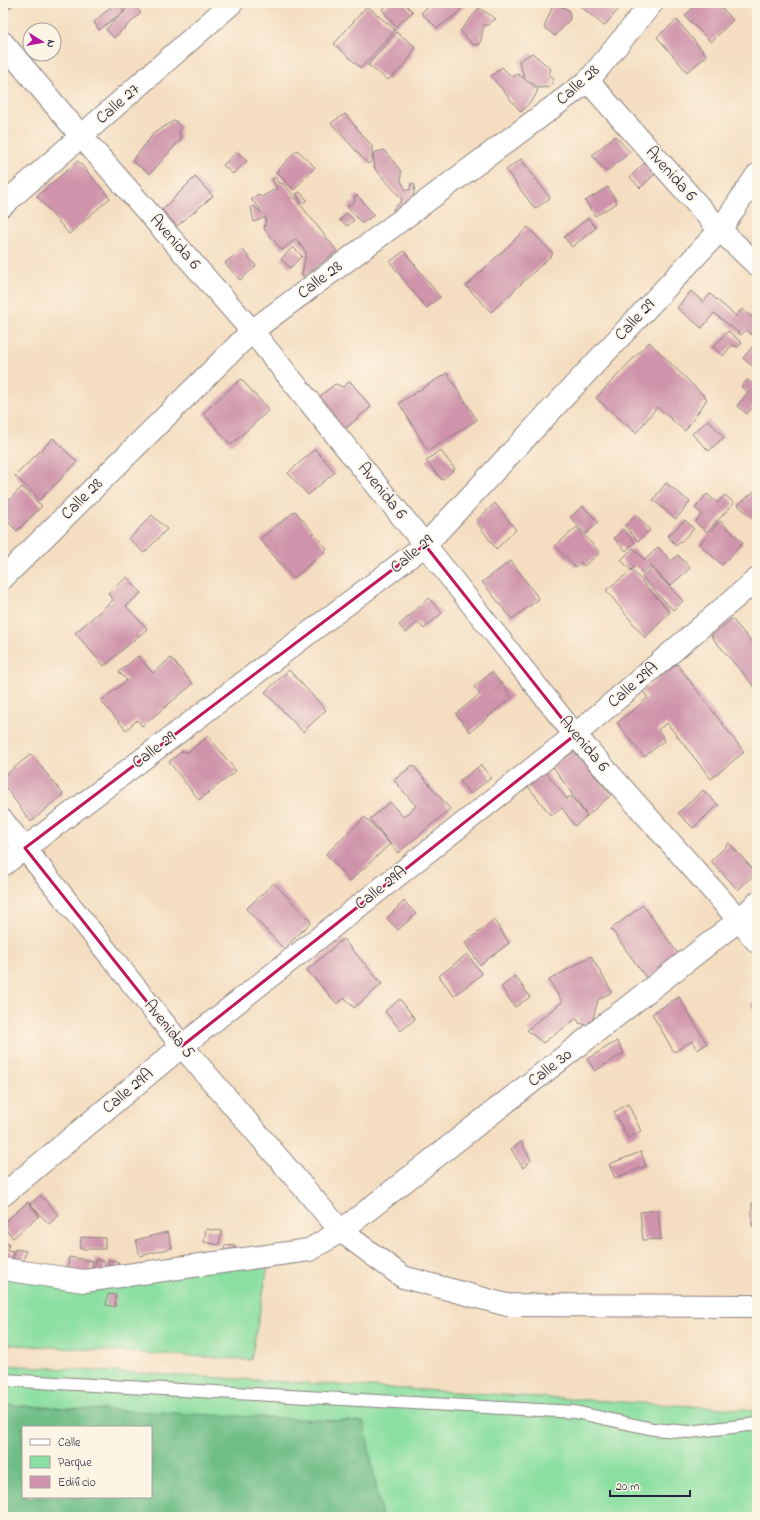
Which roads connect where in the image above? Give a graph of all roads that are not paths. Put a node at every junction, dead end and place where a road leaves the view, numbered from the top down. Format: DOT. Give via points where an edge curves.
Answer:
graph roads {
  1 [pos="232,3"];
  2 [pos="652,3"];
  3 [pos="3,43"];
  4 [pos="588,81"];
  5 [pos="82,136"];
  6 [pos="757,175"];
  7 [pos="3,205"];
  8 [pos="720,230"];
  9 [pos="757,264"];
  10 [pos="252,331"];
  11 [pos="425,545"];
  12 [pos="3,578"];
  13 [pos="757,579"];
  14 [pos="575,735"];
  15 [pos="3,821"];
  16 [pos="25,848"];
  17 [pos="3,865"];
  18 [pos="757,903"];
  19 [pos="739,920"];
  20 [pos="757,942"];
  21 [pos="182,1046"];
  22 [pos="3,1195"];
  23 [pos="341,1231"];
  24 [pos="3,1269"];
  25 [pos="757,1306"];
  26 [pos="3,1380"];
  27 [pos="757,1424"];
  1 -- 5 [label="street, Calle 27"];
  2 -- 4 [label="street, Calle 28"];
  3 -- 5 [label="street, Avenida 6"];
  4 -- 8 [label="street, Avenida 6"];
  4 -- 10 [label="street, Calle 28"];
  5 -- 7 [label="street, Calle 27"];
  5 -- 10 [label="street, Avenida 6"];
  6 -- 8 [label="street, Calle 29"];
  8 -- 9 [label="street, Avenida 6"];
  8 -- 11 [label="street, Calle 29"];
  10 -- 11 [label="street, Avenida 6"];
  10 -- 12 [label="street, Calle 28"];
  11 -- 14 [label="street, Avenida 6"];
  11 -- 16 [label="street, Calle 29"];
  13 -- 14 [label="street, Calle 29A"];
  14 -- 19 [label="street, Avenida 6"];
  14 -- 21 [label="street, Calle 29A"];
  15 -- 16 [label="street, Avenida 5"];
  16 -- 17 [label="street, Calle 29"];
  16 -- 21 [label="street, Avenida 5"];
  18 -- 19 [label="street, Calle 30"];
  19 -- 20 [label="street, Avenida 6"];
  19 -- 23 [label="street, Calle 30"];
  21 -- 22 [label="street, Calle 29A"];
  21 -- 23 [label="street, Avenida 5"];
  23 -- 24 [label="street, Calle 30" via="309,1250 84,1281"];
  23 -- 25 [label="street, Avenida 5" via="403,1277 507,1305"];
  26 -- 27 [label="lane" via="575,1412 653,1429 689,1432"];
}
